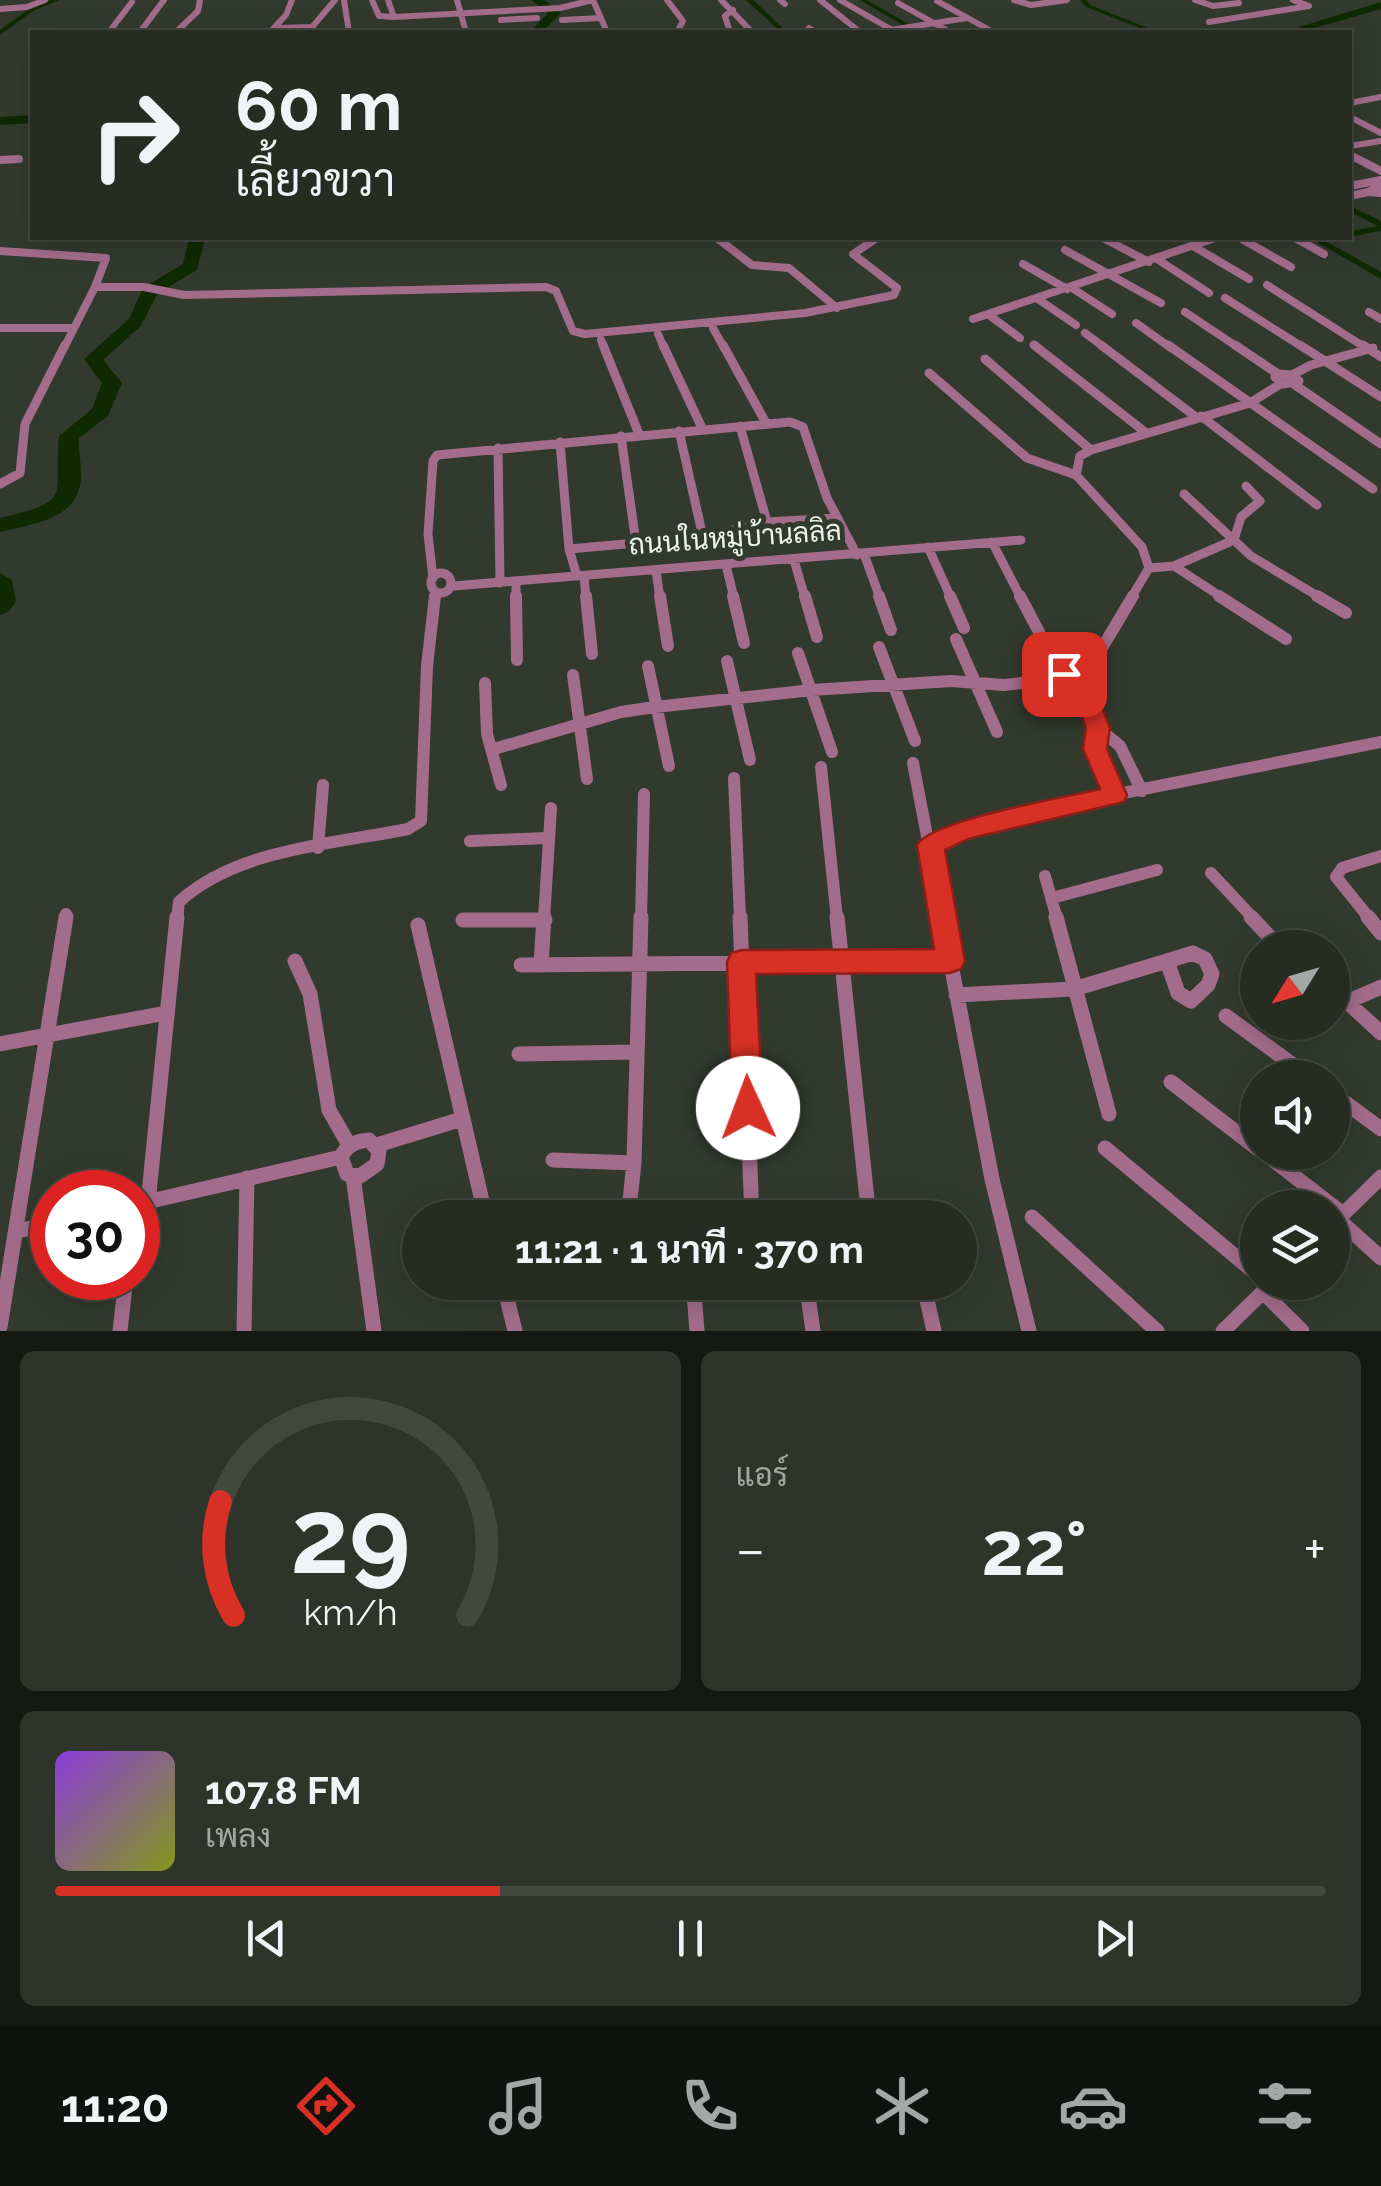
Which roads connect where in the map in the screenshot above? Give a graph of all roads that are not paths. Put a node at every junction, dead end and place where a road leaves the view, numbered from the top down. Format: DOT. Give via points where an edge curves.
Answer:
graph roads {
  1 [pos="18,0"];
  2 [pos="46,0"];
  3 [pos="164,0"];
  4 [pos="200,0"];
  5 [pos="292,0"];
  6 [pos="335,0"];
  7 [pos="344,0"];
  8 [pos="372,0"];
  9 [pos="388,0"];
  10 [pos="457,0"];
  11 [pos="550,0"];
  12 [pos="593,0"];
  13 [pos="667,0"];
  14 [pos="721,0"];
  15 [pos="820,0"];
  16 [pos="840,0"];
  17 [pos="1014,0"];
  18 [pos="1067,0"];
  19 [pos="1194,0"];
  20 [pos="1293,0"];
  21 [pos="943,1"];
  22 [pos="132,2"];
  23 [pos="1239,3"];
  24 [pos="898,4"];
  25 [pos="572,6"];
  26 [pos="5,10"];
  27 [pos="732,10"];
  28 [pos="561,14"];
  29 [pos="390,18"];
  30 [pos="463,18"];
  31 [pos="537,18"];
  32 [pos="601,18"];
  33 [pos="967,18"];
  34 [pos="1209,22"];
  35 [pos="936,24"];
  36 [pos="111,30"];
  37 [pos="142,30"];
  38 [pos="178,30"];
  39 [pos="274,30"];
  40 [pos="311,30"];
  41 [pos="349,30"];
  42 [pos="388,30"];
  43 [pos="466,30"];
  44 [pos="565,30"];
  45 [pos="607,30"];
  46 [pos="678,30"];
  47 [pos="730,30"];
  48 [pos="750,30"];
  49 [pos="858,30"];
  50 [pos="891,30"];
  51 [pos="903,30"];
  52 [pos="946,30"];
  53 [pos="989,30"];
  54 [pos="1381,98"];
  55 [pos="1352,103"];
  56 [pos="1352,118"];
  57 [pos="1381,133"];
  58 [pos="1381,141"];
  59 [pos="1352,146"];
  60 [pos="1352,155"];
  61 [pos="0,160"];
  62 [pos="19,160"];
  63 [pos="1381,171"];
  64 [pos="1352,186"];
  65 [pos="1381,186"];
  66 [pos="1352,196"];
  67 [pos="721,240"];
  68 [pos="874,240"];
  69 [pos="1108,240"];
  70 [pos="1210,240"];
  71 [pos="1243,240"];
  72 [pos="1300,240"];
  73 [pos="1193,246"];
  74 [pos="0,250"];
  75 [pos="1065,250"];
  76 [pos="1324,254"];
  77 [pos="1153,260"];
  78 [pos="1023,264"];
  79 [pos="1290,267"];
  80 [pos="1113,274"];
  81 [pos="1249,279"];
  82 [pos="1267,285"];
  83 [pos="95,287"];
  84 [pos="1070,288"];
  85 [pos="1209,293"];
  86 [pos="1225,298"];
  87 [pos="1038,299"];
  88 [pos="1160,304"];
  89 [pos="837,308"];
  90 [pos="1184,312"];
  91 [pos="1369,312"];
  92 [pos="1112,314"];
  93 [pos="988,315"];
  94 [pos="973,319"];
  95 [pos="1381,319"];
  96 [pos="1136,322"];
  97 [pos="1076,326"];
  98 [pos="0,328"];
  99 [pos="72,328"];
  100 [pos="712,328"];
  101 [pos="658,334"];
  102 [pos="1085,334"];
  103 [pos="1020,338"];
  104 [pos="601,340"];
  105 [pos="1034,346"];
  106 [pos="1381,348"];
  107 [pos="1368,349"];
  108 [pos="1381,356"];
  109 [pos="985,359"];
  110 [pos="1325,361"];
  111 [pos="929,374"];
  112 [pos="1280,379"];
  113 [pos="1294,380"];
  114 [pos="1381,397"];
  115 [pos="1250,403"];
  116 [pos="1198,417"];
  117 [pos="766,424"];
  118 [pos="740,426"];
  119 [pos="702,428"];
  120 [pos="679,430"];
  121 [pos="1145,432"];
  122 [pos="639,434"];
  123 [pos="621,436"];
  124 [pos="560,442"];
  125 [pos="1381,444"];
  126 [pos="498,448"];
  127 [pos="1091,450"];
  128 [pos="1076,475"];
  129 [pos="0,484"];
  130 [pos="1246,486"];
  131 [pos="1373,488"];
  132 [pos="1184,494"];
  133 [pos="1317,505"];
  134 [pos="838,518"];
  135 [pos="767,522"];
  136 [pos="703,537"];
  137 [pos="1021,540"];
  138 [pos="1234,540"];
  139 [pos="992,542"];
  140 [pos="636,543"];
  141 [pos="928,547"];
  142 [pos="569,548"];
  143 [pos="861,554"];
  144 [pos="794,560"];
  145 [pos="726,565"];
  146 [pos="1174,566"];
  147 [pos="1149,568"];
  148 [pos="656,570"];
  149 [pos="581,576"];
  150 [pos="500,582"];
  151 [pos="516,582"];
  152 [pos="434,584"];
  153 [pos="1346,613"];
  154 [pos="891,630"];
  155 [pos="817,636"];
  156 [pos="1286,639"];
  157 [pos="744,643"];
  158 [pos="668,646"];
  159 [pos="879,647"];
  160 [pos="798,653"];
  161 [pos="592,654"];
  162 [pos="516,660"];
  163 [pos="727,662"];
  164 [pos="648,666"];
  165 [pos="1090,668"];
  166 [pos="1065,674"];
  167 [pos="573,675"];
  168 [pos="485,683"];
  169 [pos="893,684"];
  170 [pos="976,684"];
  171 [pos="1082,686"];
  172 [pos="812,690"];
  173 [pos="737,698"];
  174 [pos="655,706"];
  175 [pos="578,724"];
  176 [pos="1098,728"];
  177 [pos="997,732"];
  178 [pos="915,741"];
  179 [pos="1381,742"];
  180 [pos="494,749"];
  181 [pos="832,752"];
  182 [pos="750,760"];
  183 [pos="913,762"];
  184 [pos="669,766"];
  185 [pos="821,767"];
  186 [pos="734,778"];
  187 [pos="588,779"];
  188 [pos="323,785"];
  189 [pos="501,785"];
  190 [pos="1142,791"];
  191 [pos="644,794"];
  192 [pos="1115,795"];
  193 [pos="551,808"];
  194 [pos="548,838"];
  195 [pos="470,841"];
  196 [pos="930,845"];
  197 [pos="318,848"];
  198 [pos="1381,856"];
  199 [pos="1157,870"];
  200 [pos="1211,873"];
  201 [pos="1046,876"];
  202 [pos="1052,898"];
  203 [pos="66,914"];
  204 [pos="463,920"];
  205 [pos="545,920"];
  206 [pos="418,925"];
  207 [pos="1263,930"];
  208 [pos="1381,933"];
  209 [pos="1167,960"];
  210 [pos="295,961"];
  211 [pos="950,961"];
  212 [pos="742,962"];
  213 [pos="842,962"];
  214 [pos="638,963"];
  215 [pos="520,965"];
  216 [pos="541,965"];
  217 [pos="1381,987"];
  218 [pos="1074,988"];
  219 [pos="956,995"];
  220 [pos="1350,1001"];
  221 [pos="1350,1002"];
  222 [pos="166,1013"];
  223 [pos="1226,1016"];
  224 [pos="1381,1033"];
  225 [pos="47,1036"];
  226 [pos="0,1044"];
  227 [pos="636,1052"];
  228 [pos="518,1054"];
  229 [pos="1286,1060"];
  230 [pos="1171,1082"];
  231 [pos="1350,1106"];
  232 [pos="1109,1114"];
  233 [pos="462,1119"];
  234 [pos="1381,1128"];
  235 [pos="1240,1135"];
  236 [pos="377,1145"];
  237 [pos="1105,1148"];
  238 [pos="345,1151"];
  239 [pos="552,1160"];
  240 [pos="634,1164"];
  241 [pos="146,1170"];
  242 [pos="1283,1170"];
  243 [pos="353,1176"];
  244 [pos="1381,1177"];
  245 [pos="247,1178"];
  246 [pos="1305,1190"];
  247 [pos="160,1200"];
  248 [pos="482,1200"];
  249 [pos="630,1200"];
  250 [pos="751,1200"];
  251 [pos="866,1200"];
  252 [pos="1350,1207"];
  253 [pos="1032,1217"];
  254 [pos="30,1228"];
  255 [pos="1350,1230"];
  256 [pos="18,1231"];
  257 [pos="1381,1258"];
  258 [pos="1240,1261"];
  259 [pos="124,1300"];
  260 [pos="507,1300"];
  261 [pos="694,1300"];
  262 [pos="809,1300"];
  263 [pos="927,1300"];
  264 [pos="1251,1300"];
  265 [pos="1279,1300"];
  266 [pos="0,1327"];
  267 [pos="120,1331"];
  268 [pos="244,1331"];
  269 [pos="374,1331"];
  270 [pos="515,1331"];
  271 [pos="697,1331"];
  272 [pos="813,1331"];
  273 [pos="934,1331"];
  274 [pos="1029,1331"];
  275 [pos="1157,1331"];
  276 [pos="1224,1331"];
  277 [pos="1302,1331"];
  1 -- 26 [label="street"];
  2 -- 26 [label="street"];
  3 -- 37 [label="street"];
  4 -- 38 [label="street"];
  5 -- 39 [label="street"];
  6 -- 40 [label="street"];
  7 -- 41 [label="street"];
  8 -- 29 [label="street" via="379,16"];
  9 -- 29 [label="street"];
  10 -- 30 [label="street"];
  11 -- 25 [label="street"];
  12 -- 25 [label="street"];
  12 -- 32 [label="street"];
  13 -- 46 [label="street" via="683,21"];
  14 -- 27 [label="street"];
  15 -- 49 [label="street"];
  16 -- 50 [label="street"];
  17 -- 18 [label="street"];
  19 -- 23 [label="street"];
  20 -- 34 [label="street" via="1309,6"];
  21 -- 33 [label="street"];
  22 -- 36 [label="street"];
  24 -- 35 [label="street"];
  25 -- 28 [label="street"];
  27 -- 47 [label="street" via="726,16"];
  27 -- 48 [label="street"];
  28 -- 30 [label="street" via="543,9"];
  28 -- 32 [label="street"];
  28 -- 44 [label="street"];
  29 -- 30 [label="street"];
  29 -- 42 [label="street"];
  30 -- 31 [label="street"];
  30 -- 43 [label="street"];
  32 -- 45 [label="street"];
  33 -- 35 [label="street"];
  33 -- 53 [label="street"];
  35 -- 51 [label="street"];
  35 -- 52 [label="street"];
  39 -- 40 [label="street"];
  54 -- 55 [label="street"];
  56 -- 57 [label="street"];
  58 -- 59 [label="street"];
  60 -- 63 [label="street"];
  61 -- 62 [label="street"];
  64 -- 65 [label="street"];
  65 -- 66 [label="street"];
  67 -- 89 [label="street" via="752,265 789,268"];
  68 -- 89 [label="street" via="852,254 897,292"];
  69 -- 77 [label="street"];
  70 -- 73 [label="street"];
  71 -- 79 [label="street"];
  72 -- 76 [label="street"];
  73 -- 77 [label="street"];
  73 -- 81 [label="street"];
  74 -- 83 [label="street" via="106,258"];
  75 -- 80 [label="street"];
  77 -- 80 [label="street"];
  77 -- 85 [label="street"];
  78 -- 84 [label="street"];
  80 -- 84 [label="street"];
  80 -- 88 [label="street"];
  82 -- 107 [label="street"];
  83 -- 89 [label="street" via="184,295 546,287 556,291 574,331 585,334"];
  83 -- 99 [label="street"];
  84 -- 87 [label="street"];
  84 -- 92 [label="street"];
  86 -- 110 [label="street"];
  87 -- 93 [label="street"];
  87 -- 97 [label="street"];
  90 -- 112 [label="street"];
  91 -- 95 [label="street"];
  93 -- 94 [label="street"];
  93 -- 103 [label="street"];
  96 -- 115 [label="street"];
  98 -- 99 [label="street"];
  99 -- 129 [label="street" via="25,424 20,473"];
  100 -- 117 [label="street"];
  101 -- 119 [label="street"];
  102 -- 116 [label="street"];
  104 -- 122 [label="street"];
  105 -- 121 [label="street"];
  106 -- 107 [label="street"];
  107 -- 108 [label="street"];
  107 -- 110 [label="street"];
  109 -- 127 [label="street"];
  110 -- 113 [label="street"];
  110 -- 114 [label="street"];
  111 -- 128 [label="street" via="1027,458"];
  112 -- 113 [label="street"];
  112 -- 115 [label="street"];
  113 -- 125 [label="street"];
  115 -- 116 [label="street"];
  115 -- 131 [label="street"];
  116 -- 121 [label="street"];
  116 -- 133 [label="street"];
  117 -- 118 [label="street"];
  117 -- 134 [label="street" via="803,427"];
  118 -- 119 [label="street"];
  118 -- 135 [label="street"];
  119 -- 120 [label="street"];
  120 -- 122 [label="street"];
  120 -- 136 [label="street"];
  121 -- 127 [label="street"];
  122 -- 123 [label="street"];
  123 -- 124 [label="street"];
  123 -- 140 [label="street"];
  124 -- 126 [label="street"];
  124 -- 142 [label="street"];
  126 -- 150 [label="street"];
  126 -- 152 [label="street" via="447,453 433,461 428,542"];
  127 -- 128 [label="street" via="1080,456"];
  128 -- 147 [label="street" via="1142,546"];
  130 -- 138 [label="street" via="1260,501 1240,517"];
  132 -- 138 [label="street"];
  134 -- 135 [label="street"];
  134 -- 143 [label="street"];
  135 -- 136 [label="street"];
  136 -- 140 [label="street"];
  137 -- 139 [label="street, ถนนในหมู่บ้านลลิล"];
  138 -- 146 [label="street"];
  138 -- 153 [label="street"];
  139 -- 141 [label="street, ถนนในหมู่บ้านลลิล"];
  139 -- 166 [label="street"];
  140 -- 142 [label="street"];
  141 -- 143 [label="street, ถนนในหมู่บ้านลลิล"];
  141 -- 170 [label="street"];
  142 -- 149 [label="street"];
  143 -- 144 [label="street, ถนนในหมู่บ้านลลิล"];
  143 -- 154 [label="street"];
  144 -- 145 [label="street, ถนนในหมู่บ้านลลิล"];
  144 -- 155 [label="street"];
  145 -- 148 [label="street, ถนนในหมู่บ้านลลิล"];
  145 -- 157 [label="street"];
  146 -- 147 [label="street"];
  146 -- 156 [label="street"];
  147 -- 165 [label="street"];
  148 -- 149 [label="street, ถนนในหมู่บ้านลลิล"];
  148 -- 158 [label="street"];
  149 -- 151 [label="street, ถนนในหมู่บ้านลลิล"];
  149 -- 161 [label="street"];
  150 -- 151 [label="street, ถนนในหมู่บ้านลลิล"];
  150 -- 152 [label="street, ถนนในหมู่บ้านลลิล" via="453,586 448,576"];
  151 -- 162 [label="street"];
  152 -- 197 [label="street" via="421,821"];
  159 -- 169 [label="street"];
  160 -- 172 [label="street"];
  163 -- 173 [label="street"];
  164 -- 174 [label="street"];
  165 -- 166 [label="street" via="1072,664"];
  165 -- 171 [label="street" via="1096,680"];
  166 -- 170 [label="street"];
  166 -- 171 [label="street"];
  167 -- 175 [label="street"];
  168 -- 180 [label="street"];
  169 -- 170 [label="street"];
  169 -- 172 [label="street"];
  169 -- 178 [label="street"];
  170 -- 177 [label="street"];
  171 -- 176 [label="street"];
  172 -- 173 [label="street"];
  172 -- 181 [label="street"];
  173 -- 174 [label="street"];
  173 -- 182 [label="street"];
  174 -- 175 [label="street"];
  174 -- 184 [label="street"];
  175 -- 180 [label="street"];
  175 -- 187 [label="street"];
  176 -- 190 [label="street" via="1126,755"];
  176 -- 192 [label="street" via="1095,749"];
  179 -- 190 [label="street"];
  180 -- 189 [label="street"];
  183 -- 196 [label="street"];
  185 -- 213 [label="street"];
  186 -- 212 [label="street"];
  188 -- 197 [label="street"];
  190 -- 192 [label="street"];
  191 -- 214 [label="street"];
  192 -- 196 [label="street" via="963,830"];
  193 -- 194 [label="street"];
  194 -- 195 [label="street"];
  194 -- 205 [label="street"];
  196 -- 211 [label="street"];
  197 -- 222 [label="street" via="251,863 184,893 174,920"];
  198 -- 208 [label="street" via="1336,876"];
  199 -- 202 [label="street"];
  200 -- 207 [label="street"];
  201 -- 202 [label="street"];
  202 -- 218 [label="street"];
  203 -- 225 [label="street"];
  204 -- 205 [label="street"];
  205 -- 216 [label="street"];
  206 -- 233 [label="street"];
  209 -- 218 [label="street"];
  210 -- 238 [label="street" via="310,994 329,1110"];
  211 -- 213 [label="street"];
  211 -- 219 [label="street"];
  212 -- 213 [label="street"];
  212 -- 214 [label="street"];
  212 -- 250 [label="street"];
  213 -- 251 [label="street"];
  214 -- 216 [label="street"];
  214 -- 227 [label="street"];
  215 -- 216 [label="street"];
  217 -- 220 [label="street"];
  218 -- 219 [label="street"];
  218 -- 232 [label="street"];
  219 -- 274 [label="street"];
  221 -- 224 [label="street"];
  222 -- 225 [label="street"];
  222 -- 241 [label="street"];
  223 -- 229 [label="street"];
  225 -- 226 [label="street"];
  225 -- 256 [label="street"];
  227 -- 228 [label="street"];
  227 -- 240 [label="street"];
  230 -- 235 [label="street"];
  231 -- 234 [label="street"];
  233 -- 236 [label="street"];
  233 -- 248 [label="street"];
  236 -- 238 [label="street" via="359,1140"];
  236 -- 243 [label="street" via="377,1164"];
  237 -- 258 [label="street"];
  238 -- 243 [label="street" via="343,1169"];
  238 -- 245 [label="street"];
  239 -- 240 [label="street"];
  240 -- 249 [label="street"];
  242 -- 246 [label="street"];
  243 -- 269 [label="street"];
  244 -- 252 [label="street"];
  245 -- 247 [label="street"];
  245 -- 268 [label="street"];
  253 -- 275 [label="street"];
  254 -- 256 [label="street"];
  255 -- 257 [label="street"];
  256 -- 266 [label="street"];
  259 -- 267 [label="street"];
  260 -- 270 [label="street"];
  261 -- 271 [label="street"];
  262 -- 272 [label="street"];
  263 -- 273 [label="street"];
  264 -- 276 [label="street"];
  265 -- 277 [label="street"];
}
